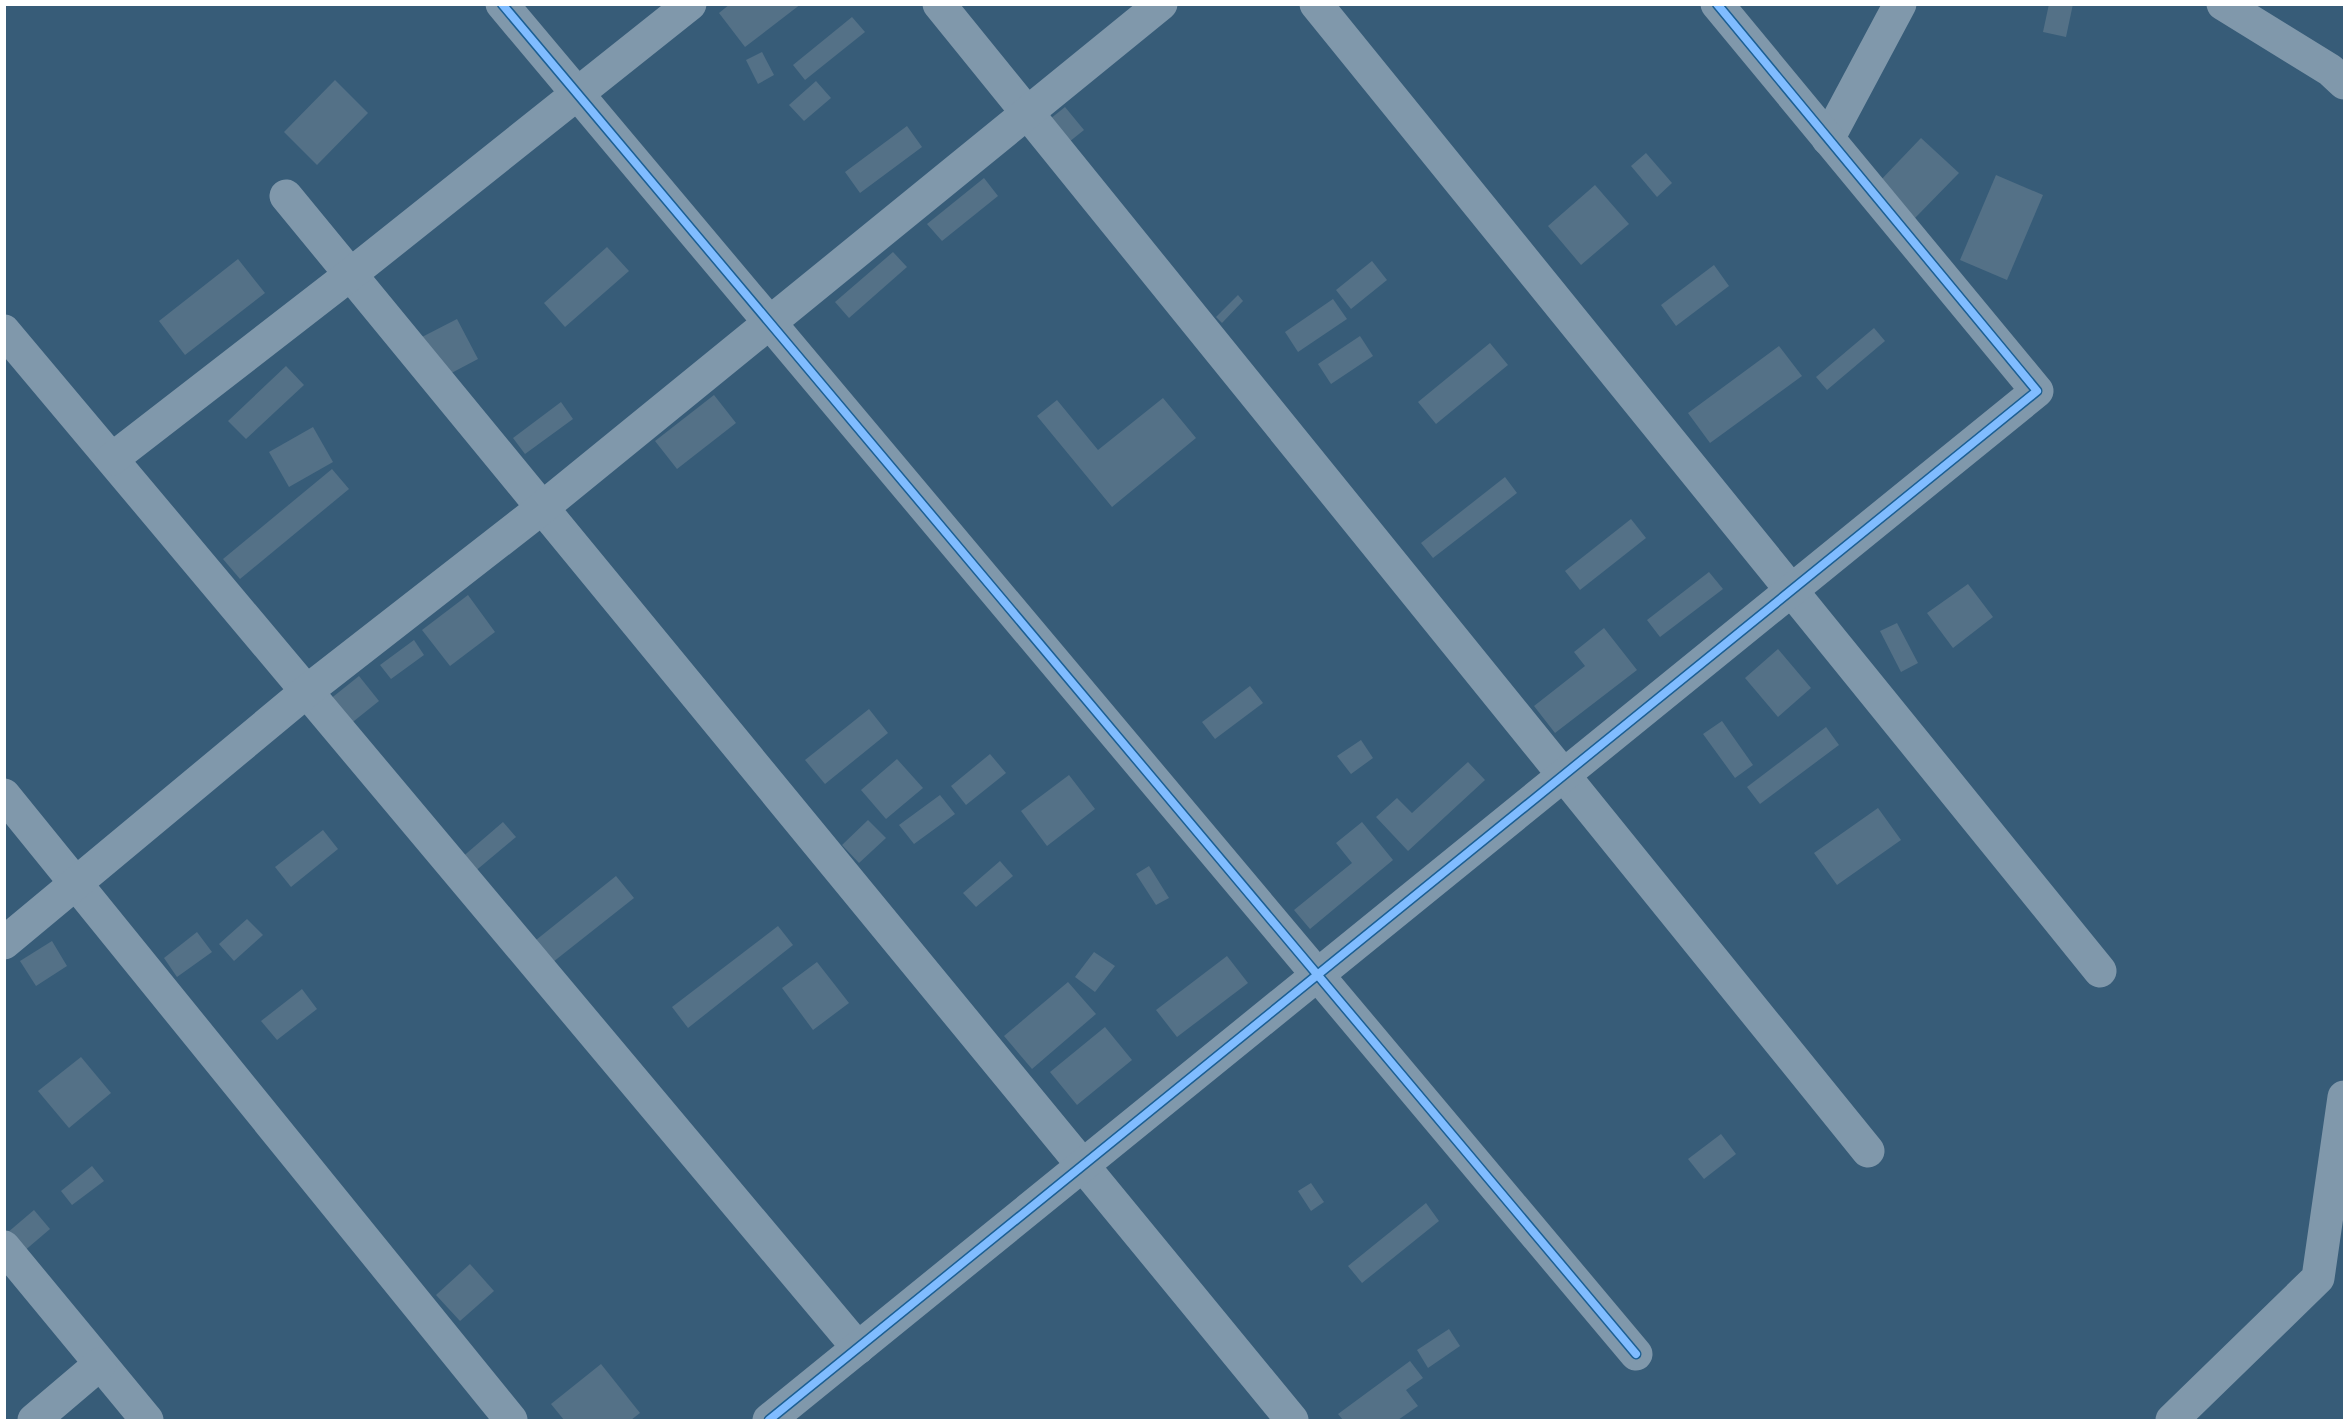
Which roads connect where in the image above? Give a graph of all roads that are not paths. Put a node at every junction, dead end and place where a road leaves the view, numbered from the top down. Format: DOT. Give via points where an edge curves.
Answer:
graph roads {
  1 [pos="502,4"];
  2 [pos="690,4"];
  3 [pos="939,4"];
  4 [pos="1161,4"];
  5 [pos="1317,4"];
  6 [pos="1717,4"];
  7 [pos="1900,4"];
  8 [pos="2223,4"];
  9 [pos="2344,83"];
  10 [pos="577,94"];
  11 [pos="1027,114"];
  12 [pos="1828,139"];
  13 [pos="286,196"];
  14 [pos="351,274"];
  15 [pos="770,323"];
  16 [pos="4,331"];
  17 [pos="112,459"];
  18 [pos="542,508"];
  19 [pos="1792,591"];
  20 [pos="307,691"];
  21 [pos="1564,776"];
  22 [pos="4,795"];
  23 [pos="76,884"];
  24 [pos="4,943"];
  25 [pos="2100,971"];
  26 [pos="1318,975"];
  27 [pos="2344,1097"];
  28 [pos="1868,1151"];
  29 [pos="1083,1166"];
  30 [pos="4,1247"];
  31 [pos="858,1348"];
  32 [pos="1636,1354"];
  33 [pos="100,1364"];
  34 [pos="34,1420"];
  35 [pos="147,1420"];
  36 [pos="511,1420"];
  37 [pos="769,1420"];
  38 [pos="1292,1420"];
  39 [pos="2172,1420"];
  1 -- 10 [label="street"];
  2 -- 10 [label="street"];
  3 -- 11 [label="street"];
  4 -- 11 [label="street"];
  5 -- 19 [label="street"];
  6 -- 12 [label="street"];
  7 -- 12 [label="street"];
  8 -- 9 [label="street" via="2330,70"];
  10 -- 14 [label="street"];
  10 -- 15 [label="street"];
  11 -- 15 [label="street"];
  11 -- 21 [label="street"];
  12 -- 19 [label="street" via="2037,391"];
  13 -- 14 [label="street"];
  14 -- 17 [label="street"];
  14 -- 18 [label="street"];
  15 -- 18 [label="street"];
  15 -- 26 [label="street"];
  16 -- 17 [label="street"];
  17 -- 20 [label="street"];
  18 -- 20 [label="street"];
  18 -- 29 [label="street"];
  19 -- 21 [label="street"];
  19 -- 25 [label="street"];
  20 -- 23 [label="street"];
  20 -- 31 [label="street"];
  21 -- 26 [label="street"];
  21 -- 28 [label="street"];
  22 -- 23 [label="street"];
  23 -- 24 [label="street"];
  23 -- 36 [label="street"];
  26 -- 29 [label="street"];
  26 -- 32 [label="street"];
  27 -- 39 [label="street" via="2318,1278"];
  29 -- 31 [label="street"];
  29 -- 38 [label="street"];
  30 -- 33 [label="street"];
  31 -- 37 [label="street"];
  33 -- 34 [label="street"];
  33 -- 35 [label="street"];
}
